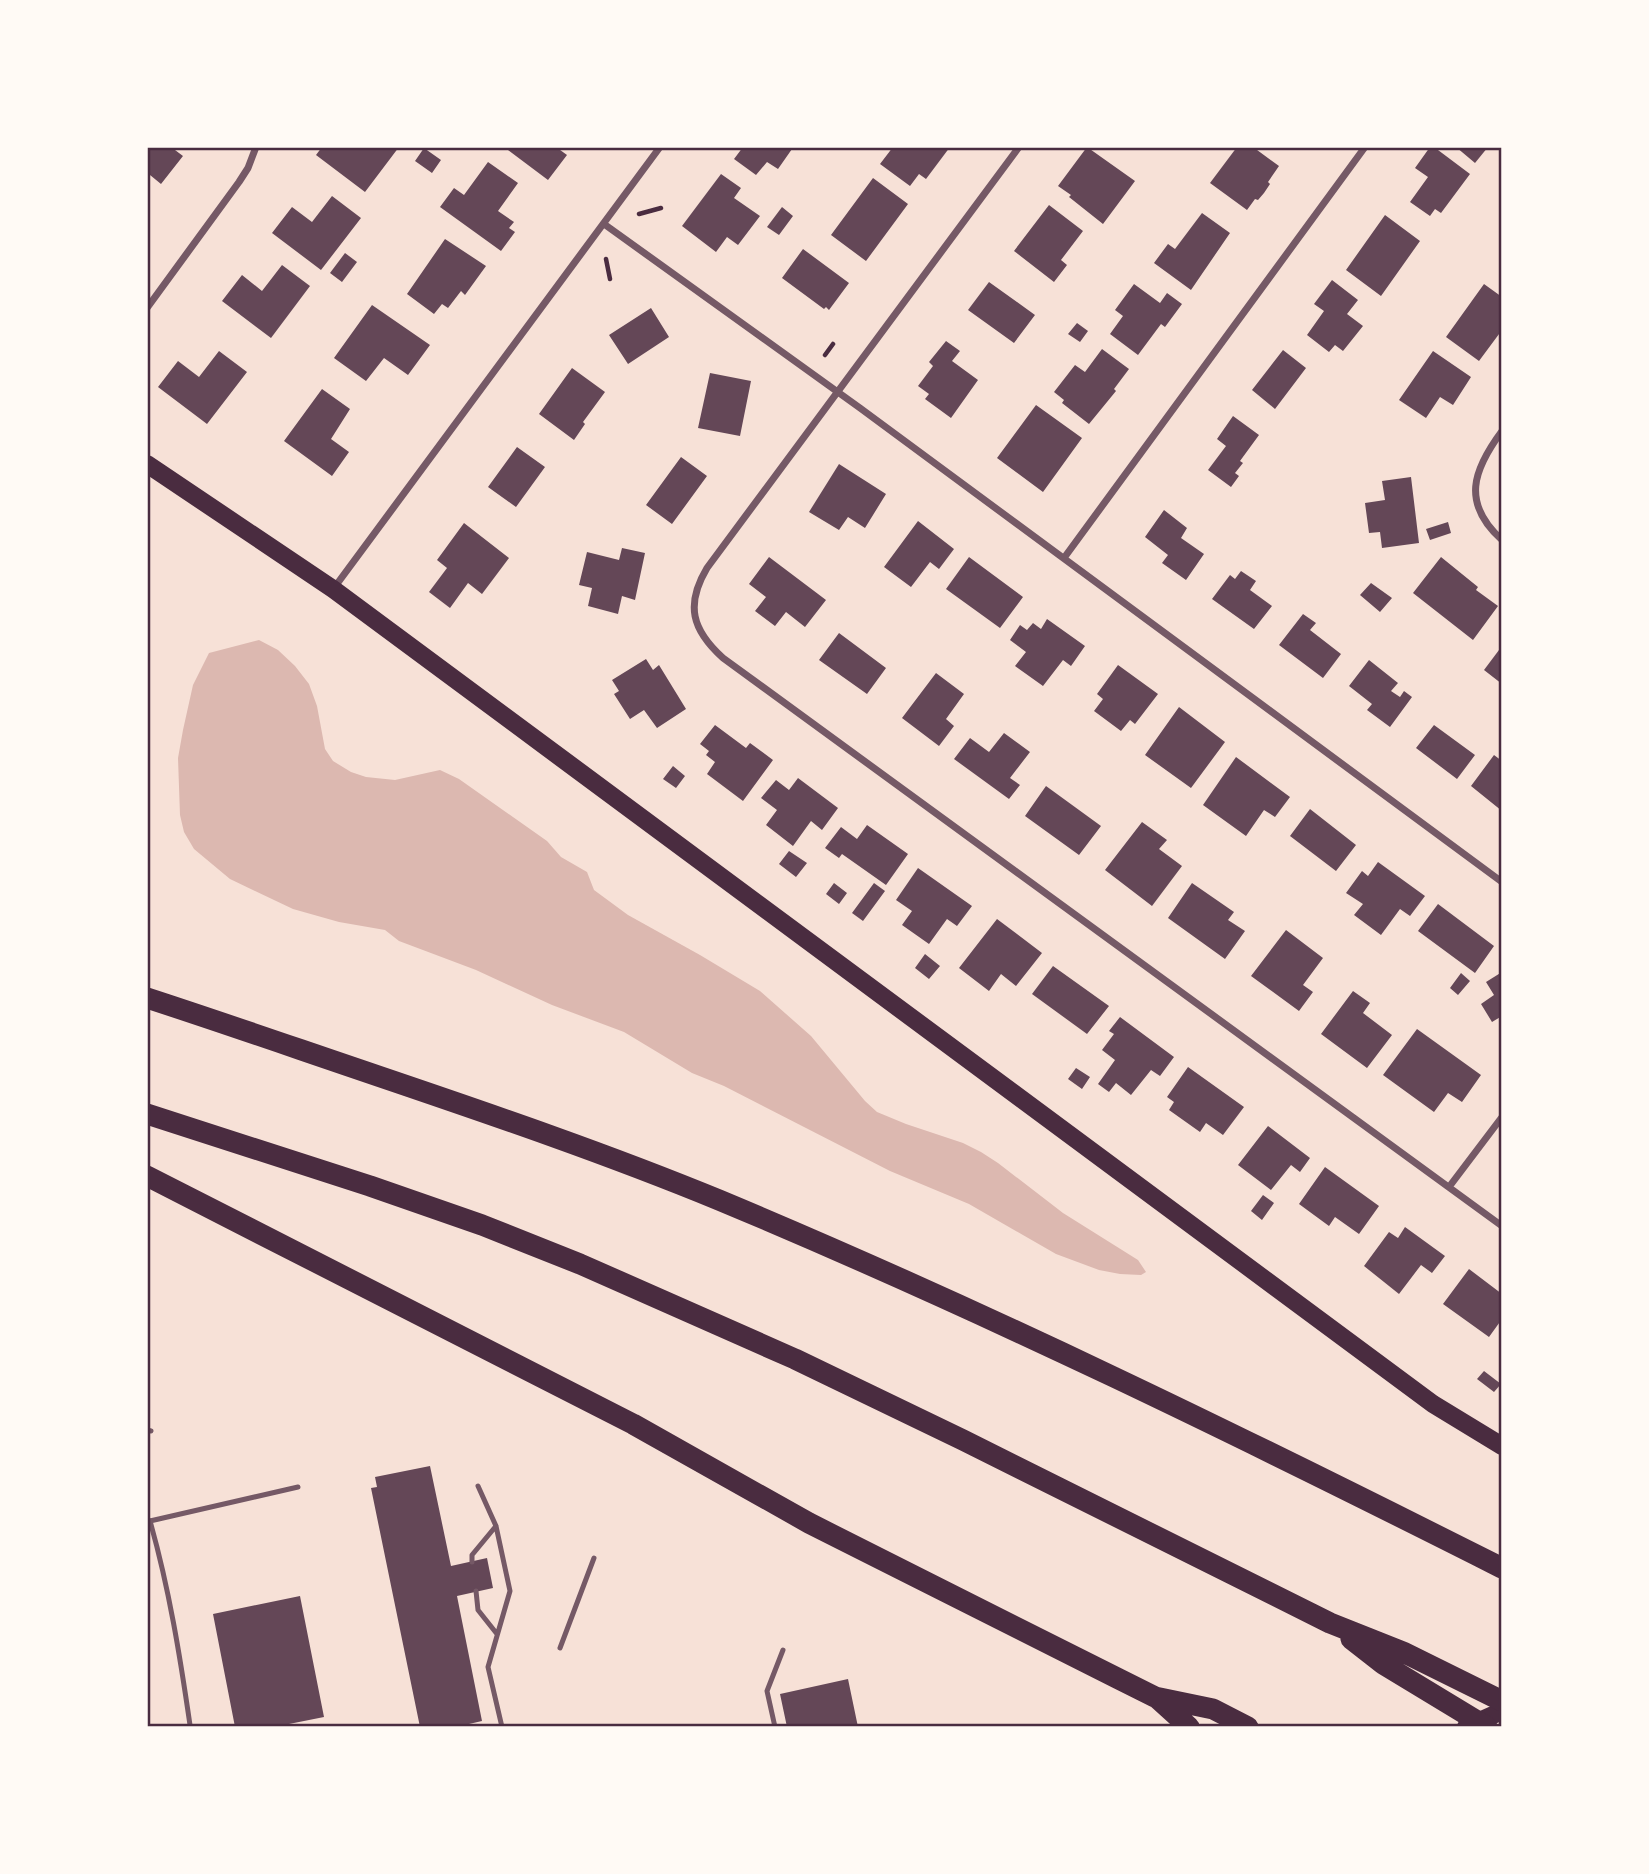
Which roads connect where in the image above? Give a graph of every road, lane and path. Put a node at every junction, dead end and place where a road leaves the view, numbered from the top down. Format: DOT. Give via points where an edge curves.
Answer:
graph roads {
  1 [pos="256,147"];
  2 [pos="660,147"];
  3 [pos="1019,147"];
  4 [pos="1365,147"];
  5 [pos="661,208"];
  6 [pos="639,214"];
  7 [pos="604,224"];
  8 [pos="606,258"];
  9 [pos="610,279"];
  10 [pos="147,309"];
  11 [pos="833,344"];
  12 [pos="825,355"];
  13 [pos="838,391"];
  14 [pos="1502,431"];
  15 [pos="147,464"];
  16 [pos="1502,540"];
  17 [pos="1064,558"];
  18 [pos="333,589"];
  19 [pos="1502,882"];
  20 [pos="147,998"];
  21 [pos="147,1114"];
  22 [pos="1502,1117"];
  23 [pos="147,1176"];
  24 [pos="1450,1187"];
  25 [pos="1502,1226"];
  26 [pos="1502,1446"];
  27 [pos="478,1486"];
  28 [pos="298,1487"];
  29 [pos="149,1520"];
  30 [pos="496,1526"];
  31 [pos="594,1558"];
  32 [pos="472,1562"];
  33 [pos="1502,1568"];
  34 [pos="476,1591"];
  35 [pos="1330,1623"];
  36 [pos="497,1634"];
  37 [pos="560,1648"];
  38 [pos="783,1650"];
  39 [pos="1155,1697"];
  40 [pos="1493,1716"];
  41 [pos="188,1727"];
  42 [pos="502,1727"];
  43 [pos="775,1727"];
  44 [pos="1189,1727"];
  45 [pos="1248,1727"];
  46 [pos="1466,1727"];
  1 -- 10 [label="street" via="239,182"];
  2 -- 7 [label="street"];
  3 -- 13 [label="street"];
  4 -- 17 [label="street"];
  5 -- 6 [label="path"];
  7 -- 13 [label="street"];
  7 -- 18 [label="street"];
  8 -- 9 [label="path"];
  11 -- 12 [label="path"];
  13 -- 17 [label="street"];
  13 -- 24 [label="street" via="706,568 693,608 700,633 723,658"];
  14 -- 16 [label="street" via="1483,459 1475,491 1481,516"];
  15 -- 18 [label="main road"];
  17 -- 19 [label="street"];
  18 -- 26 [label="main road" via="1433,1404"];
  20 -- 33 [label="highway" via="548,1134 716,1199 920,1286 1264,1448"];
  21 -- 35 [label="highway" via="370,1186 580,1264 795,1359"];
  22 -- 24 [label="street"];
  23 -- 39 [label="highway" via="634,1424 809,1523"];
  24 -- 25 [label="street"];
  27 -- 30 [label="lane"];
  28 -- 29 [label="lane"];
  29 -- 41 [label="lane" via="178,1640"];
  30 -- 32 [label="lane" via="472,1555"];
  30 -- 36 [label="lane" via="510,1591"];
  31 -- 37 [label="lane"];
  34 -- 36 [label="lane" via="478,1610"];
  35 -- 40 [label="highway" via="1383,1664"];
  35 -- 40 [label="highway" via="1403,1652"];
  36 -- 42 [label="lane" via="488,1667"];
  38 -- 43 [label="lane" via="767,1691"];
  39 -- 44 [label="highway"];
  39 -- 45 [label="highway" via="1213,1709"];
  40 -- 46 [label="main road"];
}
